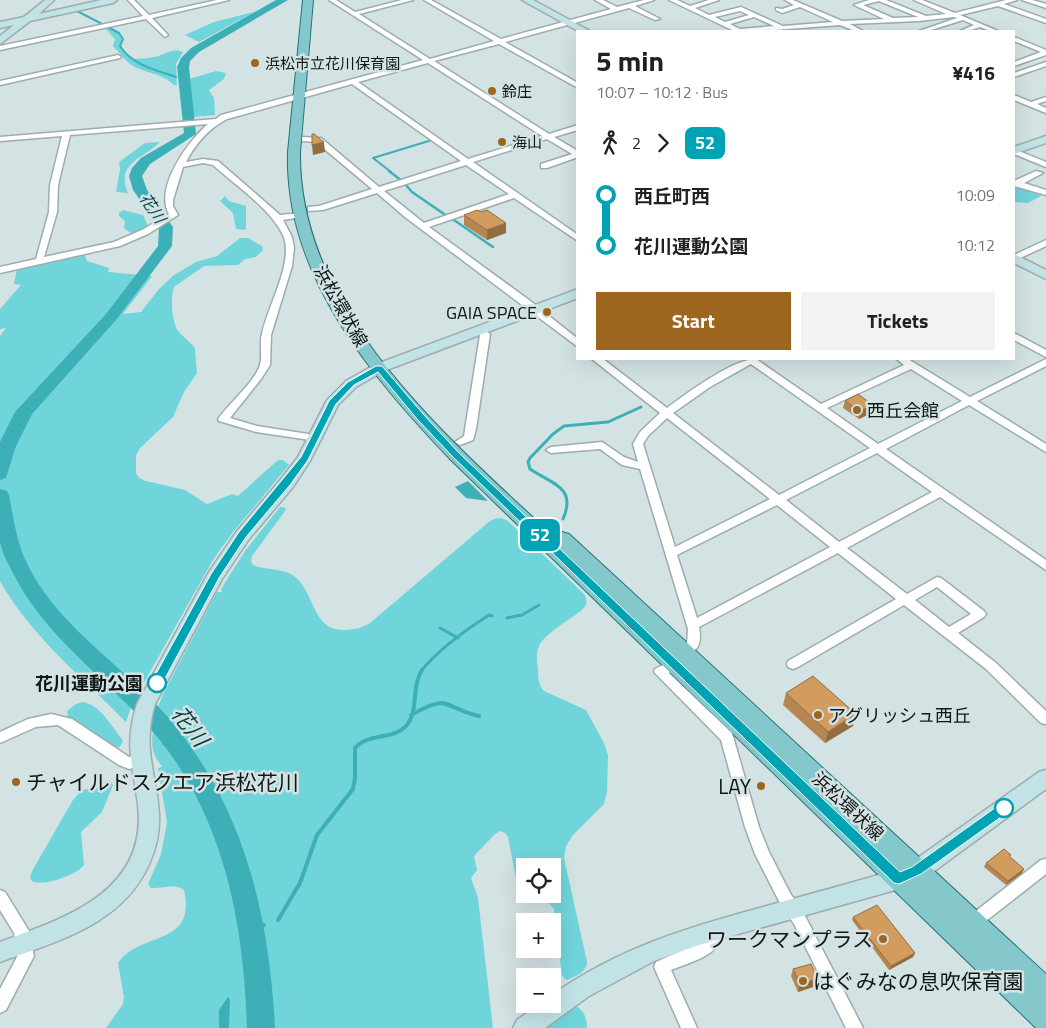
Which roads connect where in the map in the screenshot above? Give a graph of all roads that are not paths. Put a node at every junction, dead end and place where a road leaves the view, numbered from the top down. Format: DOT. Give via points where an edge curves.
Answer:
graph roads {
  1 [pos="50,0"];
  2 [pos="113,0"];
  3 [pos="131,0"];
  4 [pos="226,0"];
  5 [pos="308,0"];
  6 [pos="316,0"];
  7 [pos="332,0"];
  8 [pos="410,0"];
  9 [pos="427,0"];
  10 [pos="526,0"];
  11 [pos="598,0"];
  12 [pos="651,0"];
  13 [pos="672,0"];
  14 [pos="716,0"];
  15 [pos="788,0"];
  16 [pos="876,0"];
  17 [pos="880,0"];
  18 [pos="917,0"];
  19 [pos="1014,0"];
  20 [pos="1025,0"];
  21 [pos="998,4"];
  22 [pos="800,5"];
  23 [pos="630,6"];
  24 [pos="1046,6"];
  25 [pos="689,8"];
  26 [pos="778,9"];
  27 [pos="616,10"];
  28 [pos="353,14"];
  29 [pos="755,15"];
  30 [pos="953,15"];
  31 [pos="147,17"];
  32 [pos="708,17"];
  33 [pos="925,18"];
  34 [pos="963,18"];
  35 [pos="27,19"];
  36 [pos="657,19"];
  37 [pos="894,20"];
  38 [pos="1046,21"];
  39 [pos="569,23"];
  40 [pos="840,23"];
  41 [pos="725,24"];
  42 [pos="0,25"];
  43 [pos="980,26"];
  44 [pos="782,29"];
  45 [pos="583,30"];
  46 [pos="738,30"];
  47 [pos="761,30"];
  48 [pos="857,30"];
  49 [pos="925,30"];
  50 [pos="966,30"];
  51 [pos="992,30"];
  52 [pos="165,35"];
  53 [pos="1015,39"];
  54 [pos="0,41"];
  55 [pos="500,41"];
  56 [pos="0,48"];
  57 [pos="1046,52"];
  58 [pos="118,57"];
  59 [pos="428,61"];
  60 [pos="1015,64"];
  61 [pos="1046,64"];
  62 [pos="1015,75"];
  63 [pos="352,81"];
  64 [pos="0,83"];
  65 [pos="576,85"];
  66 [pos="304,94"];
  67 [pos="1015,97"];
  68 [pos="1046,99"];
  69 [pos="1031,104"];
  70 [pos="1046,110"];
  71 [pos="216,121"];
  72 [pos="576,129"];
  73 [pos="67,133"];
  74 [pos="549,136"];
  75 [pos="0,139"];
  76 [pos="305,139"];
  77 [pos="1046,139"];
  78 [pos="1015,151"];
  79 [pos="1015,151"];
  80 [pos="576,154"];
  81 [pos="576,156"];
  82 [pos="468,162"];
  83 [pos="180,165"];
  84 [pos="1046,165"];
  85 [pos="544,166"];
  86 [pos="1039,173"];
  87 [pos="1015,184"];
  88 [pos="378,190"];
  89 [pos="1046,193"];
  90 [pos="515,195"];
  91 [pos="306,212"];
  92 [pos="278,218"];
  93 [pos="423,226"];
  94 [pos="576,238"];
  95 [pos="1046,243"];
  96 [pos="1015,258"];
  97 [pos="1015,259"];
  98 [pos="41,260"];
  99 [pos="0,270"];
  100 [pos="1046,275"];
  101 [pos="576,294"];
  102 [pos="534,309"];
  103 [pos="481,330"];
  104 [pos="1015,337"];
  105 [pos="576,342"];
  106 [pos="1046,354"];
  107 [pos="598,360"];
  108 [pos="749,360"];
  109 [pos="752,360"];
  110 [pos="907,362"];
  111 [pos="1046,362"];
  112 [pos="384,366"];
  113 [pos="970,401"];
  114 [pos="820,408"];
  115 [pos="666,412"];
  116 [pos="317,438"];
  117 [pos="460,442"];
  118 [pos="878,448"];
  119 [pos="1046,449"];
  120 [pos="551,450"];
  121 [pos="643,466"];
  122 [pos="940,492"];
  123 [pos="778,499"];
  124 [pos="838,547"];
  125 [pos="670,551"];
  126 [pos="1046,566"];
  127 [pos="905,599"];
  128 [pos="692,623"];
  129 [pos="949,633"];
  130 [pos="678,658"];
  131 [pos="793,664"];
  132 [pos="1046,720"];
  133 [pos="0,738"];
  134 [pos="139,761"];
  135 [pos="1046,778"];
  136 [pos="1046,865"];
  137 [pos="908,875"];
  138 [pos="0,898"];
  139 [pos="792,909"];
  140 [pos="972,922"];
  141 [pos="711,932"];
  142 [pos="24,943"];
  143 [pos="0,952"];
  144 [pos="1046,992"];
  145 [pos="0,1005"];
  146 [pos="1046,1019"];
  147 [pos="525,1028"];
  148 [pos="689,1028"];
  149 [pos="855,1028"];
  1 -- 35 [label="street"];
  2 -- 35 [label="street"];
  3 -- 31 [label="street"];
  4 -- 31 [label="street"];
  5 -- 66 [label="main road, 浜松環状線"];
  6 -- 66 [label="main road, 浜松環状線"];
  7 -- 28 [label="street"];
  8 -- 28 [label="street"];
  9 -- 55 [label="street"];
  10 -- 39 [label="street"];
  11 -- 27 [label="street"];
  12 -- 23 [label="street"];
  13 -- 25 [label="street"];
  14 -- 25 [label="street"];
  15 -- 22 [label="street"];
  16 -- 37 [label="street" via="857,5"];
  17 -- 33 [label="street"];
  18 -- 30 [label="street"];
  19 -- 21 [label="street"];
  20 -- 24 [label="street"];
  21 -- 30 [label="street"];
  21 -- 38 [label="street"];
  22 -- 26 [label="street" via="782,11"];
  22 -- 40 [label="street"];
  23 -- 27 [label="street"];
  23 -- 36 [label="street"];
  25 -- 32 [label="street"];
  27 -- 39 [label="street"];
  28 -- 59 [label="street"];
  29 -- 32 [label="street" via="738,8"];
  29 -- 41 [label="street"];
  29 -- 44 [label="street"];
  30 -- 33 [label="street"];
  30 -- 34 [label="street"];
  31 -- 52 [label="street"];
  31 -- 56 [label="street"];
  32 -- 41 [label="street"];
  33 -- 37 [label="street"];
  34 -- 43 [label="street"];
  34 -- 49 [label="street"];
  35 -- 42 [label="street"];
  35 -- 54 [label="street"];
  37 -- 40 [label="street"];
  39 -- 45 [label="street"];
  39 -- 55 [label="street"];
  40 -- 44 [label="street"];
  40 -- 48 [label="street"];
  41 -- 46 [label="street"];
  43 -- 50 [label="street"];
  43 -- 51 [label="street"];
  44 -- 47 [label="street"];
  53 -- 57 [label="street"];
  55 -- 59 [label="street"];
  55 -- 65 [label="street"];
  57 -- 60 [label="street"];
  58 -- 64 [label="street"];
  59 -- 63 [label="street"];
  59 -- 74 [label="street"];
  61 -- 62 [label="street"];
  63 -- 66 [label="street"];
  63 -- 82 [label="street"];
  66 -- 71 [label="street"];
  66 -- 76 [label="main road, 浜松環状線"];
  66 -- 91 [label="main road, 浜松環状線" via="294,161 296,184"];
  67 -- 69 [label="street"];
  68 -- 69 [label="street"];
  69 -- 70 [label="street"];
  71 -- 73 [label="street"];
  71 -- 83 [label="street" via="205,129"];
  72 -- 74 [label="street"];
  73 -- 75 [label="street"];
  73 -- 98 [label="street"];
  74 -- 80 [label="street"];
  74 -- 82 [label="street"];
  76 -- 88 [label="street" via="318,140"];
  76 -- 91 [label="main road, 浜松環状線"];
  77 -- 78 [label="street"];
  79 -- 84 [label="street"];
  81 -- 85 [label="street"];
  82 -- 88 [label="street"];
  82 -- 90 [label="street"];
  83 -- 92 [label="street" via="212,162"];
  83 -- 98 [label="street" via="169,199 174,215 117,244"];
  86 -- 87 [label="street"];
  87 -- 89 [label="street"];
  88 -- 91 [label="street"];
  88 -- 93 [label="street"];
  90 -- 93 [label="street"];
  90 -- 94 [label="street"];
  91 -- 92 [label="street"];
  91 -- 112 [label="main road, 浜松環状線" via="312,250 328,287 356,337"];
  92 -- 116 [label="street" via="288,237 290,254 266,335 265,365 223,419 256,429"];
  93 -- 102 [label="street"];
  95 -- 96 [label="street"];
  97 -- 100 [label="street"];
  98 -- 99 [label="street"];
  101 -- 102 [label="street"];
  102 -- 103 [label="street"];
  102 -- 105 [label="street"];
  103 -- 112 [label="street"];
  103 -- 117 [label="street" via="485,334 472,429 469,438"];
  104 -- 106 [label="street"];
  107 -- 115 [label="street"];
  108 -- 115 [label="street"];
  109 -- 114 [label="street"];
  110 -- 113 [label="street"];
  110 -- 114 [label="street"];
  111 -- 113 [label="street"];
  112 -- 116 [label="street" via="351,384 337,396"];
  112 -- 117 [label="main road, 浜松環状線"];
  112 -- 130 [label="main road, 浜松環状線" via="420,417 456,455"];
  113 -- 118 [label="street"];
  113 -- 119 [label="street"];
  114 -- 118 [label="street"];
  115 -- 121 [label="street" via="639,438 638,450"];
  115 -- 123 [label="street"];
  116 -- 134 [label="street" via="297,470 224,562 150,695 139,726"];
  117 -- 130 [label="main road, 浜松環状線"];
  118 -- 122 [label="street"];
  118 -- 123 [label="street"];
  120 -- 121 [label="street" via="602,445 618,458"];
  121 -- 125 [label="street"];
  122 -- 124 [label="street"];
  122 -- 126 [label="street"];
  123 -- 124 [label="street"];
  123 -- 125 [label="street" via="678,550"];
  124 -- 127 [label="street"];
  124 -- 128 [label="street" via="700,622"];
  125 -- 128 [label="street"];
  127 -- 129 [label="street"];
  127 -- 129 [label="street" via="937,581 980,614"];
  127 -- 131 [label="street"];
  128 -- 130 [label="street" via="692,646"];
  129 -- 132 [label="street" via="1005,678"];
  130 -- 137 [label="main road, 浜松環状線"];
  130 -- 139 [label="street" via="660,672 727,737 755,836"];
  133 -- 134 [label="street" via="44,719 57,719 124,761"];
  134 -- 142 [label="street" via="150,824 149,838 138,866 117,893 89,916"];
  135 -- 137 [label="street"];
  136 -- 140 [label="street"];
  137 -- 139 [label="street"];
  137 -- 140 [label="main road, 浜松環状線"];
  137 -- 146 [label="main road, 浜松環状線"];
  138 -- 142 [label="street" via="21,931"];
  139 -- 141 [label="street"];
  139 -- 149 [label="street"];
  140 -- 144 [label="main road, 浜松環状線"];
  141 -- 147 [label="street" via="664,946 614,969 565,998"];
  141 -- 148 [label="street" via="714,939 704,948 662,967"];
  142 -- 143 [label="street"];
  142 -- 145 [label="street" via="26,956"];
}
